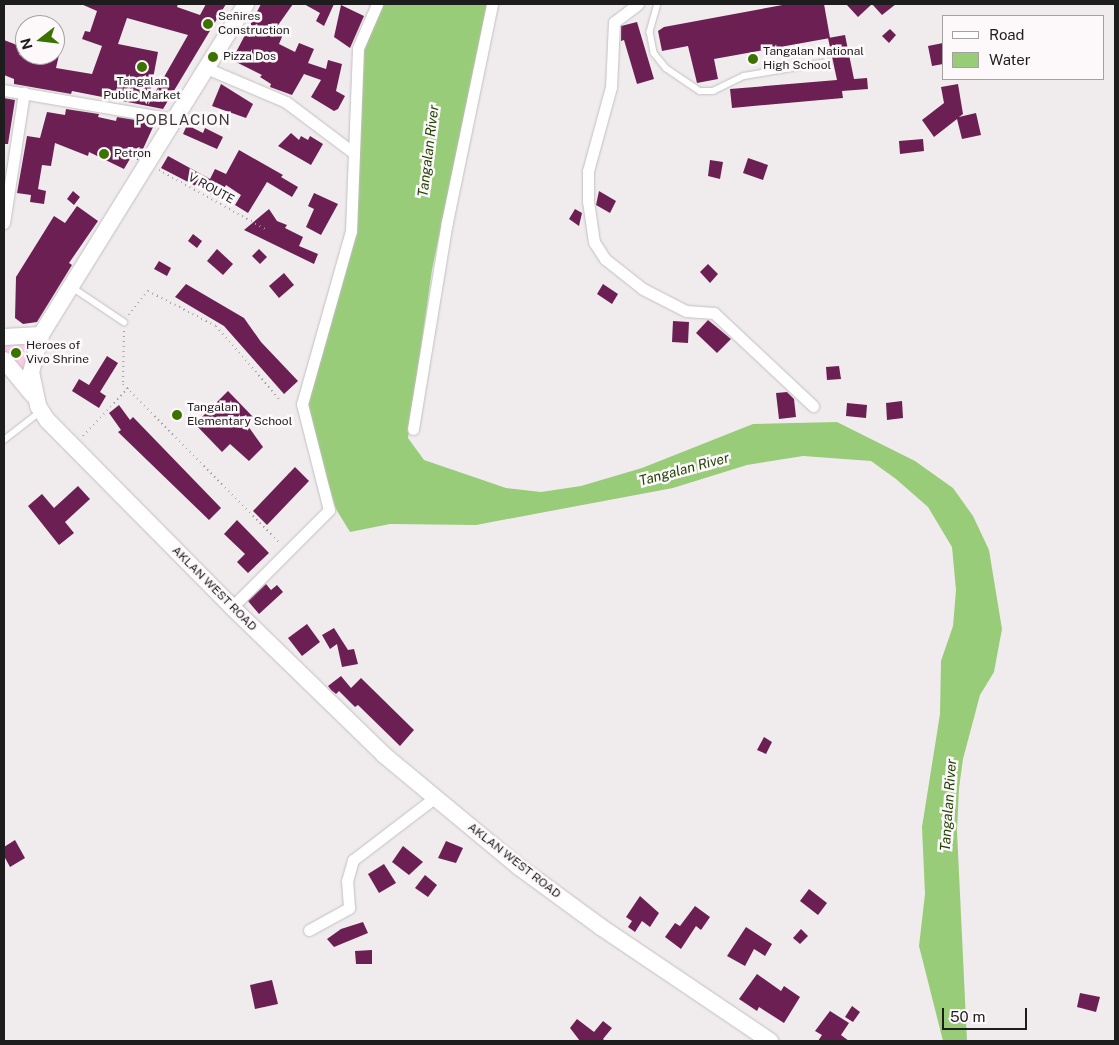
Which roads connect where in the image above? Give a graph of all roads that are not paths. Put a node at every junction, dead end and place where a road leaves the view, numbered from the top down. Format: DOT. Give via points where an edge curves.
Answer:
graph roads {
  1 [pos="246,4"];
  2 [pos="377,4"];
  3 [pos="492,4"];
  4 [pos="638,4"];
  5 [pos="658,4"];
  6 [pos="828,62"];
  7 [pos="206,68"];
  8 [pos="4,90"];
  9 [pos="24,93"];
  10 [pos="174,119"];
  11 [pos="354,153"];
  12 [pos="4,223"];
  13 [pos="70,286"];
  14 [pos="124,322"];
  15 [pos="41,335"];
  16 [pos="4,337"];
  17 [pos="4,360"];
  18 [pos="38,404"];
  19 [pos="813,406"];
  20 [pos="413,429"];
  21 [pos="4,440"];
  22 [pos="232,607"];
  23 [pos="434,798"];
  24 [pos="309,930"];
  25 [pos="770,1041"];
  1 -- 7 [label="main road"];
  2 -- 11 [label="street" via="358,48"];
  3 -- 20 [label="street" via="447,222"];
  4 -- 19 [label="street" via="614,22 611,87 588,171 588,201 594,242 605,259 643,289 686,311 714,313"];
  5 -- 6 [label="lane" via="650,32 654,53 666,68 700,91 713,91 744,76"];
  7 -- 10 [label="main road"];
  7 -- 11 [label="street" via="286,102"];
  8 -- 9 [label="street"];
  9 -- 10 [label="street"];
  9 -- 12 [label="street"];
  10 -- 13 [label="main road"];
  11 -- 22 [label="street" via="351,231 302,404 329,510"];
  13 -- 14 [label="lane"];
  13 -- 15 [label="main road"];
  15 -- 16 [label="main road"];
  15 -- 18 [label="main road" via="31,365"];
  17 -- 18 [label="main road, AKLAN WEST ROAD"];
  18 -- 21 [label="lane"];
  18 -- 22 [label="main road, AKLAN WEST ROAD" via="73,446"];
  22 -- 23 [label="main road, AKLAN WEST ROAD" via="342,717"];
  23 -- 24 [label="street" via="353,860 347,881 349,908"];
  23 -- 25 [label="main road, AKLAN WEST ROAD" via="601,927"];
}
